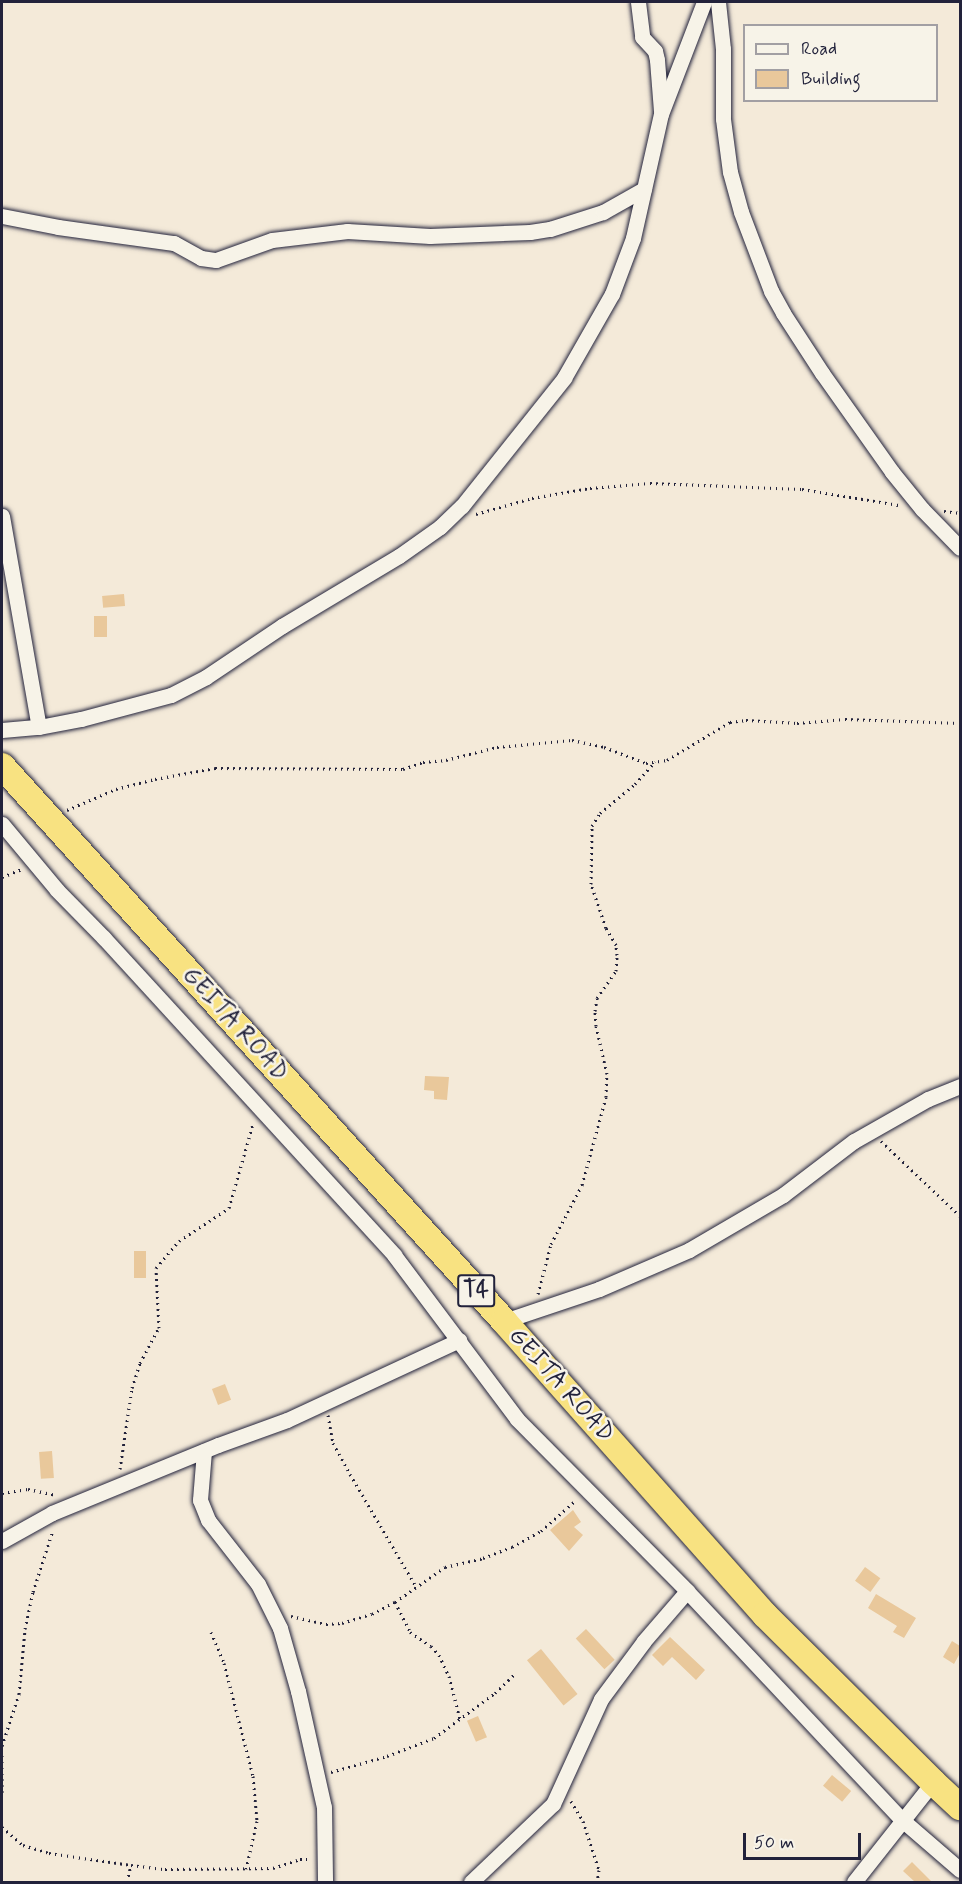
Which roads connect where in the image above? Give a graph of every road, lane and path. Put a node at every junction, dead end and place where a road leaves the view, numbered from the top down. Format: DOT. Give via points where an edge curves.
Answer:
graph roads {
  1 [pos="638,2"];
  2 [pos="704,2"];
  3 [pos="718,2"];
  4 [pos="661,114"];
  5 [pos="644,189"];
  6 [pos="2,216"];
  7 [pos="922,509"];
  8 [pos="472,515"];
  9 [pos="2,516"];
  10 [pos="960,549"];
  11 [pos="960,723"];
  12 [pos="39,727"];
  13 [pos="2,730"];
  14 [pos="656,762"];
  15 [pos="2,766"];
  16 [pos="48,818"];
  17 [pos="2,824"];
  18 [pos="960,1086"];
  19 [pos="256,1105"];
  20 [pos="872,1132"];
  21 [pos="960,1216"];
  22 [pos="535,1310"];
  23 [pos="504,1321"];
  24 [pos="459,1340"];
  25 [pos="325,1402"];
  26 [pos="204,1450"];
  27 [pos="120,1485"];
  28 [pos="585,1490"];
  29 [pos="2,1493"];
  30 [pos="74,1504"];
  31 [pos="59,1510"];
  32 [pos="2,1541"];
  33 [pos="416,1585"];
  34 [pos="687,1591"];
  35 [pos="395,1602"];
  36 [pos="274,1613"];
  37 [pos="211,1632"];
  38 [pos="516,1674"];
  39 [pos="460,1719"];
  40 [pos="2,1746"];
  41 [pos="2,1755"];
  42 [pos="318,1776"];
  43 [pos="933,1782"];
  44 [pos="561,1785"];
  45 [pos="2,1794"];
  46 [pos="960,1807"];
  47 [pos="901,1819"];
  48 [pos="2,1827"];
  49 [pos="325,1862"];
  50 [pos="131,1865"];
  51 [pos="246,1869"];
  52 [pos="960,1870"];
  53 [pos="127,1882"];
  54 [pos="325,1882"];
  55 [pos="471,1882"];
  56 [pos="597,1882"];
  57 [pos="854,1882"];
  1 -- 4 [label="street" via="642,37 655,51 657,60"];
  2 -- 4 [label="street"];
  3 -- 7 [label="street" via="726,147 741,212 756,254 783,313 892,472"];
  4 -- 5 [label="street"];
  5 -- 6 [label="street" via="603,212 550,229 430,236 347,231 272,240 216,260 201,258 174,243"];
  5 -- 12 [label="street" via="633,238 612,294 574,360 534,418 440,527 206,677 171,694"];
  7 -- 8 [label="path" via="802,489 650,483 532,498"];
  7 -- 10 [label="street"];
  9 -- 12 [label="street"];
  11 -- 14 [label="path" via="730,722 667,760"];
  12 -- 13 [label="street"];
  14 -- 16 [label="path" via="646,763 572,740 496,747 403,769 215,768 116,789"];
  14 -- 22 [label="path" via="600,813 592,826 591,884 618,955 616,971 597,998 595,1011 607,1074 606,1097 582,1185 551,1244"];
  15 -- 16 [label="highway, GEITA ROAD / T4"];
  16 -- 23 [label="highway, GEITA ROAD / T4"];
  17 -- 19 [label="street" via="57,890"];
  18 -- 20 [label="street"];
  19 -- 24 [label="street" via="394,1256"];
  19 -- 27 [label="path" via="250,1142 229,1208 179,1241 156,1268 159,1328 132,1388 122,1442"];
  20 -- 21 [label="path"];
  20 -- 22 [label="street" via="854,1141 783,1195 689,1250 599,1289"];
  22 -- 23 [label="street"];
  23 -- 43 [label="highway, GEITA ROAD / T4" via="765,1615"];
  24 -- 25 [label="street"];
  24 -- 28 [label="street" via="517,1419"];
  25 -- 26 [label="street"];
  25 -- 33 [label="path" via="333,1443"];
  26 -- 27 [label="street"];
  26 -- 36 [label="street" via="200,1500 204,1510 258,1584"];
  27 -- 30 [label="street"];
  28 -- 33 [label="path" via="559,1517 512,1547 445,1567"];
  28 -- 34 [label="street"];
  29 -- 30 [label="path" via="34,1489"];
  30 -- 31 [label="street"];
  31 -- 32 [label="street"];
  31 -- 40 [label="path" via="33,1592 19,1694"];
  33 -- 35 [label="path"];
  34 -- 44 [label="street" via="601,1699"];
  34 -- 47 [label="street"];
  35 -- 36 [label="path" via="342,1623 326,1624"];
  35 -- 39 [label="path" via="410,1632 439,1655"];
  36 -- 42 [label="street"];
  37 -- 51 [label="path" via="224,1663 253,1776 257,1821"];
  38 -- 39 [label="path"];
  39 -- 42 [label="path" via="434,1738 408,1750"];
  41 -- 45 [label="path"];
  42 -- 49 [label="street" via="326,1835"];
  43 -- 46 [label="highway, GEITA ROAD / T4"];
  43 -- 47 [label="street"];
  44 -- 55 [label="street" via="552,1804"];
  44 -- 56 [label="path" via="583,1821 599,1870"];
  47 -- 52 [label="street"];
  47 -- 57 [label="street"];
  48 -- 50 [label="path" via="23,1845 49,1853"];
  49 -- 51 [label="path" via="300,1859 273,1868"];
  49 -- 54 [label="street"];
  50 -- 51 [label="path"];
  50 -- 53 [label="path"];
}
